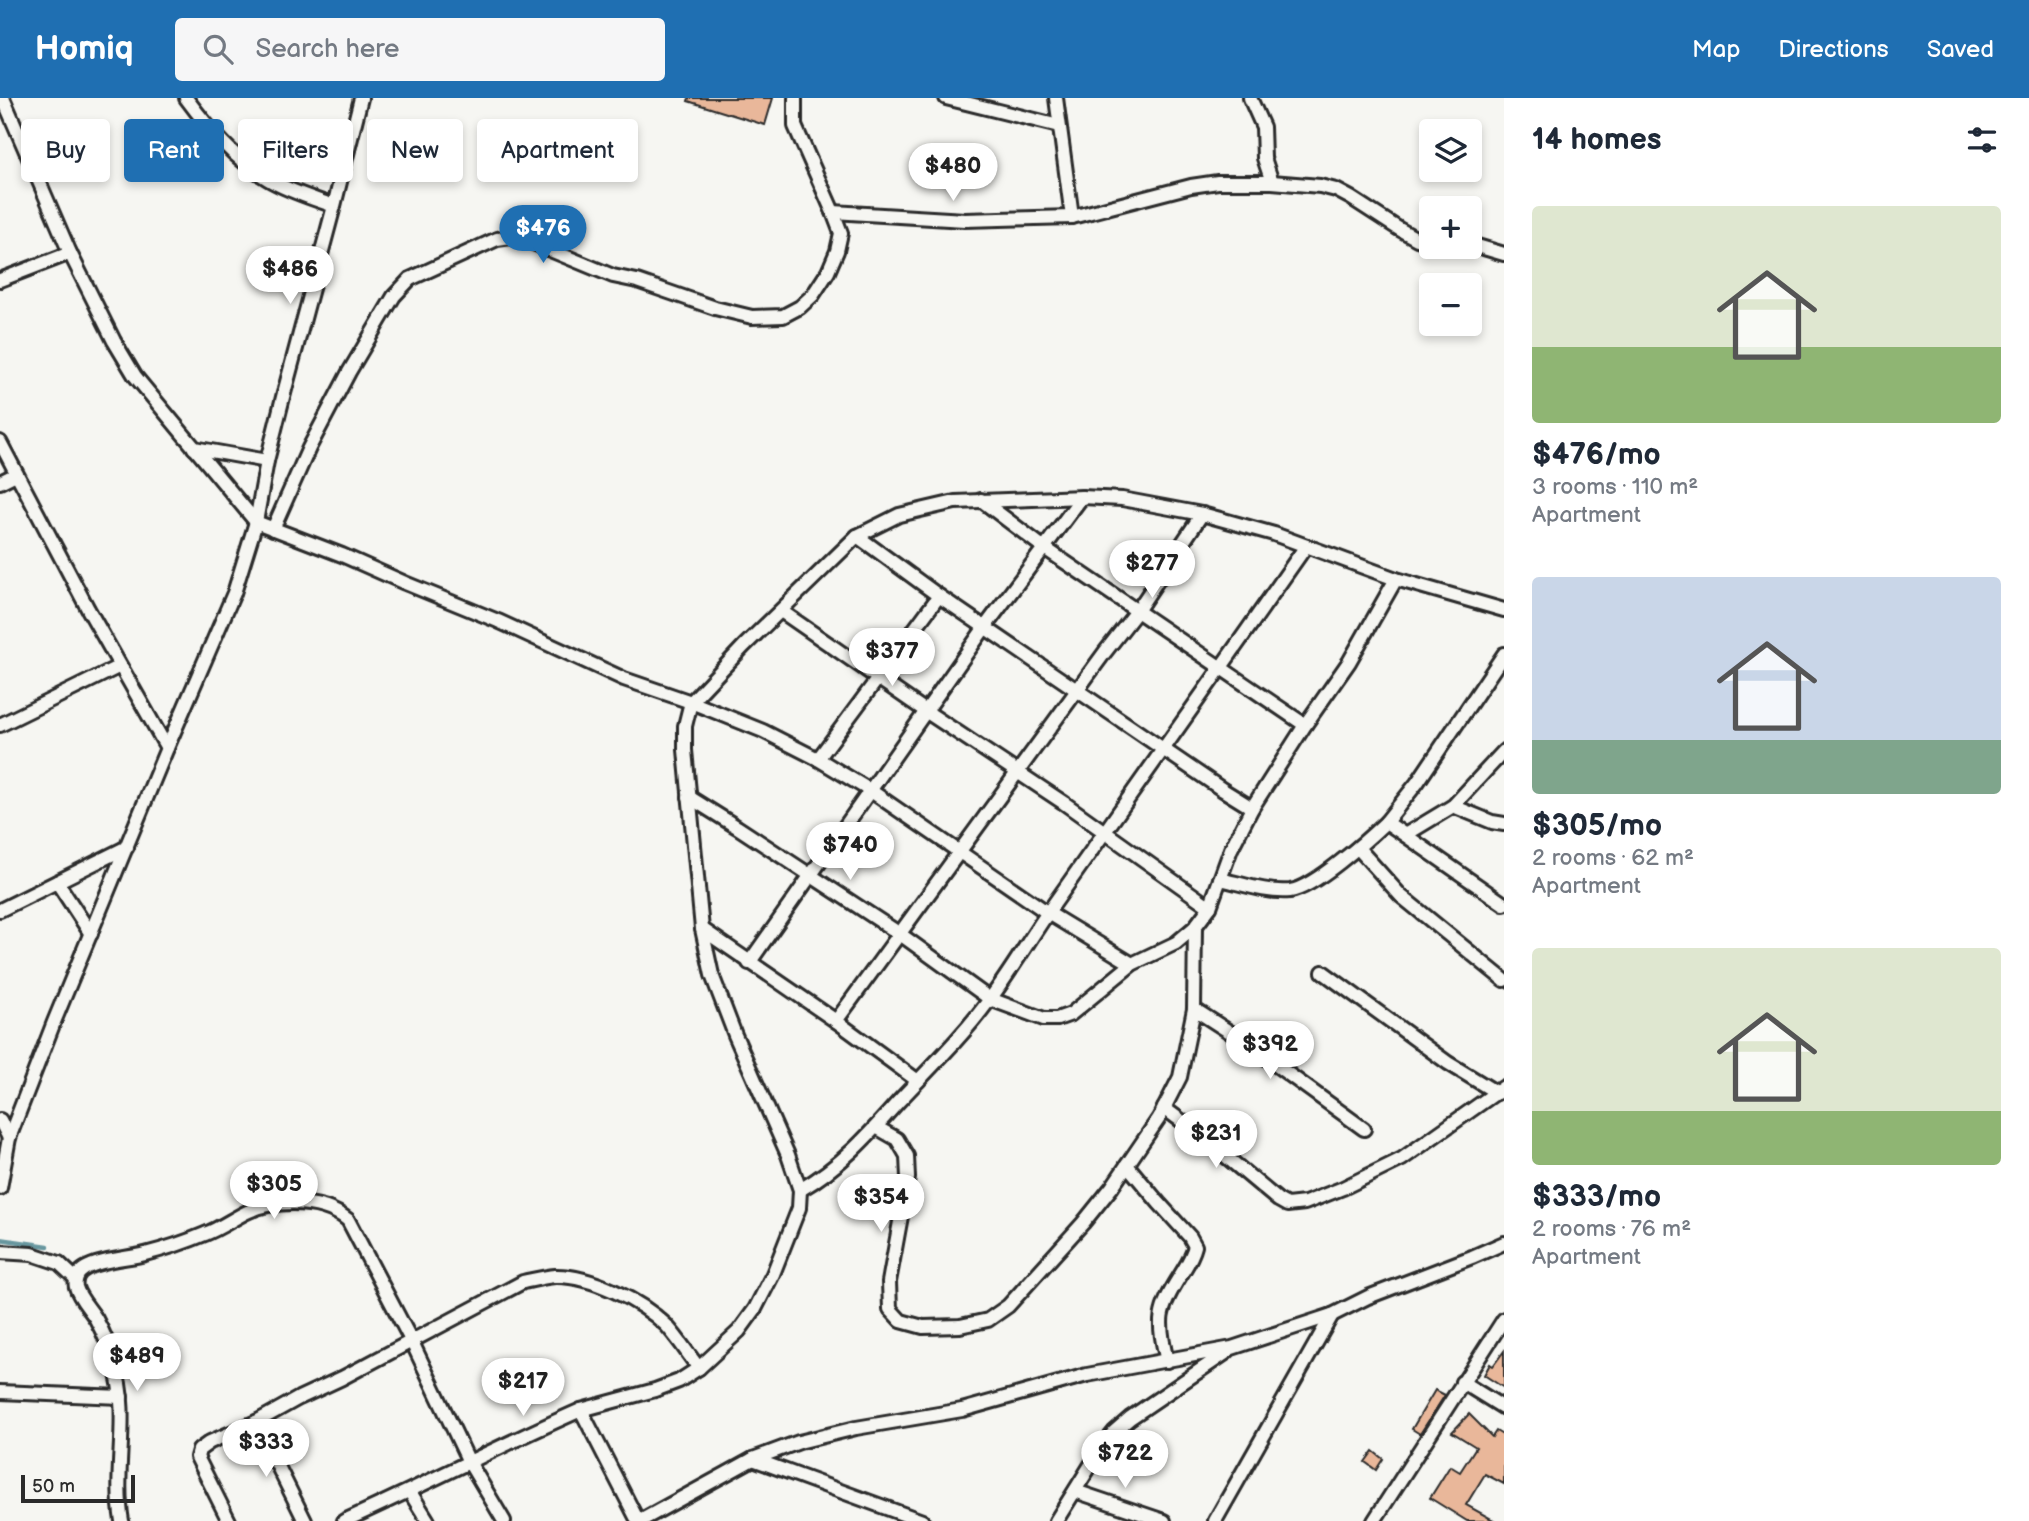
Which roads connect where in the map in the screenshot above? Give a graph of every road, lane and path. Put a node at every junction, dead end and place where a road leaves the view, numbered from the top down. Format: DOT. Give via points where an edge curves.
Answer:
graph roads {
  1 [pos="3,98"];
  2 [pos="186,98"];
  3 [pos="361,98"];
  4 [pos="795,98"];
  5 [pos="946,98"];
  6 [pos="1056,98"];
  7 [pos="1250,98"];
  8 [pos="1059,126"];
  9 [pos="1272,182"];
  10 [pos="334,206"];
  11 [pos="834,212"];
  12 [pos="1072,217"];
  13 [pos="1419,240"];
  14 [pos="1482,247"];
  15 [pos="70,253"];
  16 [pos="1504,254"];
  17 [pos="0,280"];
  18 [pos="0,442"];
  19 [pos="194,448"];
  20 [pos="267,461"];
  21 [pos="16,474"];
  22 [pos="0,482"];
  23 [pos="1082,497"];
  24 [pos="981,500"];
  25 [pos="1202,514"];
  26 [pos="256,522"];
  27 [pos="273,529"];
  28 [pos="857,536"];
  29 [pos="1306,546"];
  30 [pos="1043,547"];
  31 [pos="1396,579"];
  32 [pos="939,596"];
  33 [pos="1501,607"];
  34 [pos="780,611"];
  35 [pos="1137,611"];
  36 [pos="985,627"];
  37 [pos="1504,654"];
  38 [pos="120,666"];
  39 [pos="1222,667"];
  40 [pos="878,679"];
  41 [pos="1076,691"];
  42 [pos="691,702"];
  43 [pos="927,712"];
  44 [pos="0,724"];
  45 [pos="1305,724"];
  46 [pos="167,748"];
  47 [pos="1163,748"];
  48 [pos="1504,751"];
  49 [pos="818,759"];
  50 [pos="1018,772"];
  51 [pos="871,790"];
  52 [pos="689,797"];
  53 [pos="1453,806"];
  54 [pos="1252,808"];
  55 [pos="1387,822"];
  56 [pos="1504,824"];
  57 [pos="1106,832"];
  58 [pos="1405,835"];
  59 [pos="127,847"];
  60 [pos="1358,848"];
  61 [pos="960,851"];
  62 [pos="811,876"];
  63 [pos="1220,879"];
  64 [pos="57,882"];
  65 [pos="1504,904"];
  66 [pos="1210,907"];
  67 [pos="0,910"];
  68 [pos="1048,913"];
  69 [pos="1195,928"];
  70 [pos="702,929"];
  71 [pos="91,934"];
  72 [pos="900,934"];
  73 [pos="749,963"];
  74 [pos="1132,964"];
  75 [pos="1322,972"];
  76 [pos="1504,980"];
  77 [pos="990,999"];
  78 [pos="1195,1009"];
  79 [pos="836,1021"];
  80 [pos="918,1081"];
  81 [pos="1501,1090"];
  82 [pos="1164,1108"];
  83 [pos="0,1120"];
  84 [pos="876,1126"];
  85 [pos="1364,1129"];
  86 [pos="9,1138"];
  87 [pos="1127,1165"];
  88 [pos="0,1188"];
  89 [pos="800,1190"];
  90 [pos="1504,1243"];
  91 [pos="0,1252"];
  92 [pos="76,1279"];
  93 [pos="1332,1315"];
  94 [pos="1504,1319"];
  95 [pos="412,1342"];
  96 [pos="1233,1348"];
  97 [pos="1167,1361"];
  98 [pos="699,1368"];
  99 [pos="1462,1382"];
  100 [pos="0,1392"];
  101 [pos="121,1396"];
  102 [pos="1504,1408"];
  103 [pos="580,1410"];
  104 [pos="256,1422"];
  105 [pos="753,1459"];
  106 [pos="469,1462"];
  107 [pos="1075,1491"];
  108 [pos="410,1492"];
  109 [pos="122,1521"];
  110 [pos="229,1521"];
  111 [pos="305,1521"];
  112 [pos="344,1521"];
  113 [pos="428,1521"];
  114 [pos="504,1521"];
  115 [pos="639,1521"];
  116 [pos="922,1521"];
  117 [pos="1056,1521"];
  118 [pos="1164,1521"];
  119 [pos="1215,1521"];
  120 [pos="1374,1521"];
  1 -- 15 [label="street"];
  2 -- 10 [label="street" via="237,158 269,180"];
  3 -- 10 [label="street"];
  4 -- 11 [label="street" via="795,126"];
  5 -- 8 [label="street"];
  6 -- 8 [label="street"];
  7 -- 9 [label="street" via="1263,127 1264,158"];
  8 -- 12 [label="street"];
  9 -- 12 [label="street" via="1191,186"];
  9 -- 13 [label="street" via="1336,190"];
  10 -- 20 [label="street"];
  11 -- 12 [label="street" via="965,220"];
  11 -- 27 [label="street" via="841,233 828,272 800,307 783,316 752,317 715,308 511,237 497,239 410,279 394,296 349,372"];
  14 -- 16 [label="street"];
  15 -- 17 [label="street"];
  15 -- 19 [label="street" via="135,376"];
  18 -- 21 [label="street"];
  19 -- 20 [label="street"];
  19 -- 26 [label="street"];
  20 -- 26 [label="street"];
  21 -- 22 [label="street"];
  21 -- 38 [label="street"];
  23 -- 24 [label="street"];
  23 -- 25 [label="street" via="1122,499"];
  23 -- 30 [label="street"];
  24 -- 28 [label="street" via="899,515"];
  24 -- 30 [label="street"];
  25 -- 29 [label="street"];
  25 -- 35 [label="street"];
  26 -- 27 [label="street"];
  26 -- 46 [label="street" via="234,593"];
  27 -- 42 [label="street" via="498,621 624,679"];
  28 -- 32 [label="street"];
  28 -- 34 [label="street"];
  29 -- 31 [label="street"];
  29 -- 39 [label="street"];
  30 -- 35 [label="street"];
  30 -- 36 [label="street"];
  31 -- 33 [label="street"];
  31 -- 45 [label="street" via="1349,662"];
  32 -- 36 [label="street"];
  32 -- 40 [label="street"];
  34 -- 40 [label="street"];
  34 -- 42 [label="street"];
  35 -- 39 [label="street"];
  35 -- 41 [label="street"];
  36 -- 41 [label="street"];
  36 -- 43 [label="street"];
  37 -- 55 [label="street"];
  38 -- 44 [label="street"];
  38 -- 46 [label="street"];
  39 -- 45 [label="street"];
  39 -- 47 [label="street"];
  40 -- 43 [label="street"];
  40 -- 49 [label="street"];
  41 -- 47 [label="street"];
  41 -- 50 [label="street"];
  42 -- 49 [label="street"];
  42 -- 52 [label="street" via="685,726"];
  43 -- 50 [label="street"];
  43 -- 51 [label="street"];
  45 -- 54 [label="street"];
  46 -- 59 [label="street"];
  47 -- 54 [label="street"];
  47 -- 57 [label="street"];
  48 -- 53 [label="street"];
  49 -- 51 [label="street"];
  50 -- 57 [label="street"];
  50 -- 61 [label="street"];
  51 -- 61 [label="street"];
  51 -- 62 [label="street"];
  52 -- 62 [label="street"];
  52 -- 70 [label="street"];
  53 -- 56 [label="street"];
  53 -- 58 [label="street"];
  54 -- 63 [label="street"];
  55 -- 58 [label="street"];
  55 -- 60 [label="street"];
  57 -- 66 [label="street"];
  57 -- 68 [label="street"];
  58 -- 65 [label="street"];
  59 -- 64 [label="street"];
  59 -- 71 [label="street"];
  60 -- 63 [label="street" via="1310,883 1290,891"];
  60 -- 76 [label="street" via="1401,896"];
  61 -- 68 [label="street"];
  61 -- 72 [label="street"];
  62 -- 72 [label="street"];
  62 -- 73 [label="street"];
  63 -- 66 [label="street"];
  64 -- 67 [label="street"];
  64 -- 71 [label="street"];
  66 -- 69 [label="street"];
  68 -- 74 [label="street"];
  68 -- 77 [label="street"];
  69 -- 74 [label="street" via="1176,943"];
  69 -- 78 [label="street"];
  70 -- 73 [label="street"];
  70 -- 89 [label="street" via="712,975"];
  71 -- 86 [label="street"];
  72 -- 77 [label="street"];
  72 -- 79 [label="street"];
  73 -- 79 [label="street"];
  74 -- 77 [label="street" via="1071,1014 1057,1019 1044,1019"];
  75 -- 81 [label="street" via="1448,1063"];
  77 -- 80 [label="street"];
  78 -- 82 [label="street" via="1180,1077"];
  78 -- 85 [label="street"];
  79 -- 80 [label="street"];
  80 -- 84 [label="street"];
  81 -- 82 [label="street" via="1402,1159 1312,1201 1287,1205"];
  82 -- 87 [label="street"];
  83 -- 86 [label="street"];
  84 -- 87 [label="street" via="897,1139 907,1156 908,1178 889,1282 890,1309 901,1321 923,1327 988,1320 1008,1306 1083,1223"];
  84 -- 89 [label="street" via="848,1157"];
  86 -- 88 [label="street"];
  87 -- 97 [label="street" via="1195,1246 1165,1301 1160,1321"];
  89 -- 98 [label="street" via="790,1234 755,1309 739,1331"];
  90 -- 93 [label="street"];
  91 -- 92 [label="street" via="59,1264"];
  92 -- 95 [label="street" via="82,1269 206,1234 264,1206 309,1204 336,1211 348,1220"];
  92 -- 101 [label="street" via="115,1364"];
  93 -- 96 [label="street"];
  93 -- 119 [label="street"];
  94 -- 99 [label="street"];
  95 -- 98 [label="street" via="523,1282 556,1276 618,1292 646,1308 667,1326"];
  95 -- 104 [label="street"];
  95 -- 106 [label="street"];
  96 -- 97 [label="street"];
  96 -- 107 [label="street" via="1114,1432"];
  97 -- 105 [label="street" via="1087,1376 961,1410 828,1434"];
  98 -- 103 [label="street" via="655,1390"];
  99 -- 102 [label="street"];
  99 -- 120 [label="street"];
  100 -- 101 [label="street"];
  101 -- 109 [label="street"];
  103 -- 106 [label="street"];
  103 -- 115 [label="street"];
  104 -- 110 [label="street" via="210,1442 197,1453"];
  104 -- 111 [label="street"];
  105 -- 115 [label="street"];
  105 -- 116 [label="street"];
  106 -- 108 [label="street"];
  106 -- 114 [label="street"];
  107 -- 117 [label="street"];
  107 -- 118 [label="street"];
  108 -- 112 [label="street"];
  108 -- 113 [label="street"];
}
